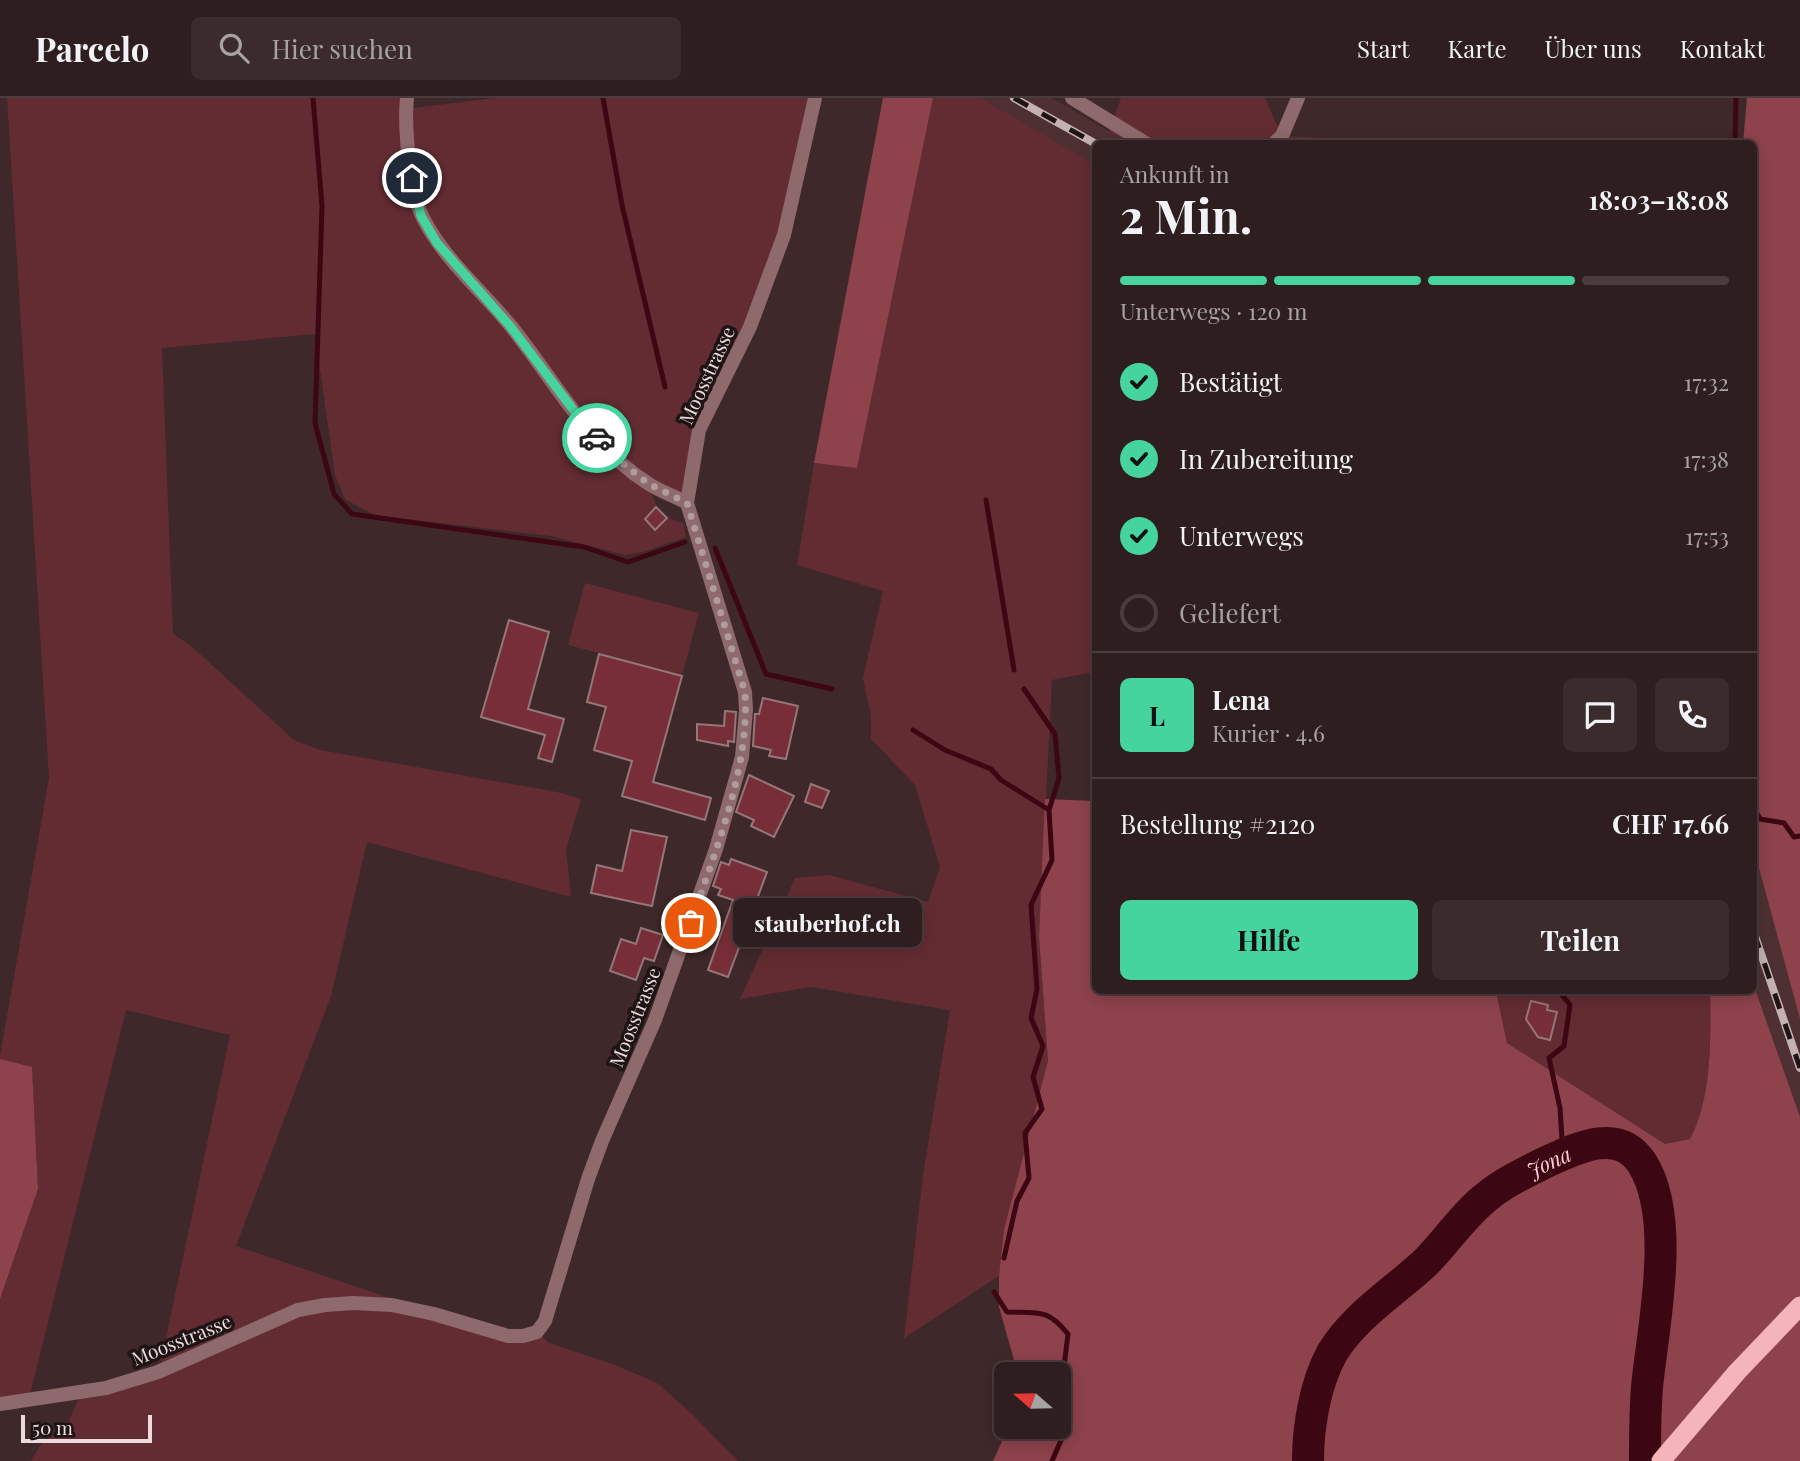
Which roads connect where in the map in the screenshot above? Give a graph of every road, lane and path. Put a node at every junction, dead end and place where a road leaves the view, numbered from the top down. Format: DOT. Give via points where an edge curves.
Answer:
graph roads {
  1 [pos="407,98"];
  2 [pos="815,98"];
  3 [pos="1072,98"];
  4 [pos="1298,98"];
  5 [pos="1140,140"];
  6 [pos="1278,140"];
  7 [pos="687,503"];
  8 [pos="1800,1306"];
  9 [pos="0,1404"];
  10 [pos="1661,1461"];
  1 -- 7 [label="street" via="412,178 421,216 437,243 616,458 649,484"];
  2 -- 7 [label="street, Moosstrasse" via="784,235 750,327 699,430"];
  3 -- 5 [label="street"];
  4 -- 6 [label="street"];
  7 -- 9 [label="street, Moosstrasse" via="745,692 742,757 674,973 588,1179 545,1321 537,1332 508,1336 392,1305 325,1305 298,1310 159,1372 106,1388"];
  8 -- 10 [label="highway"];
}
